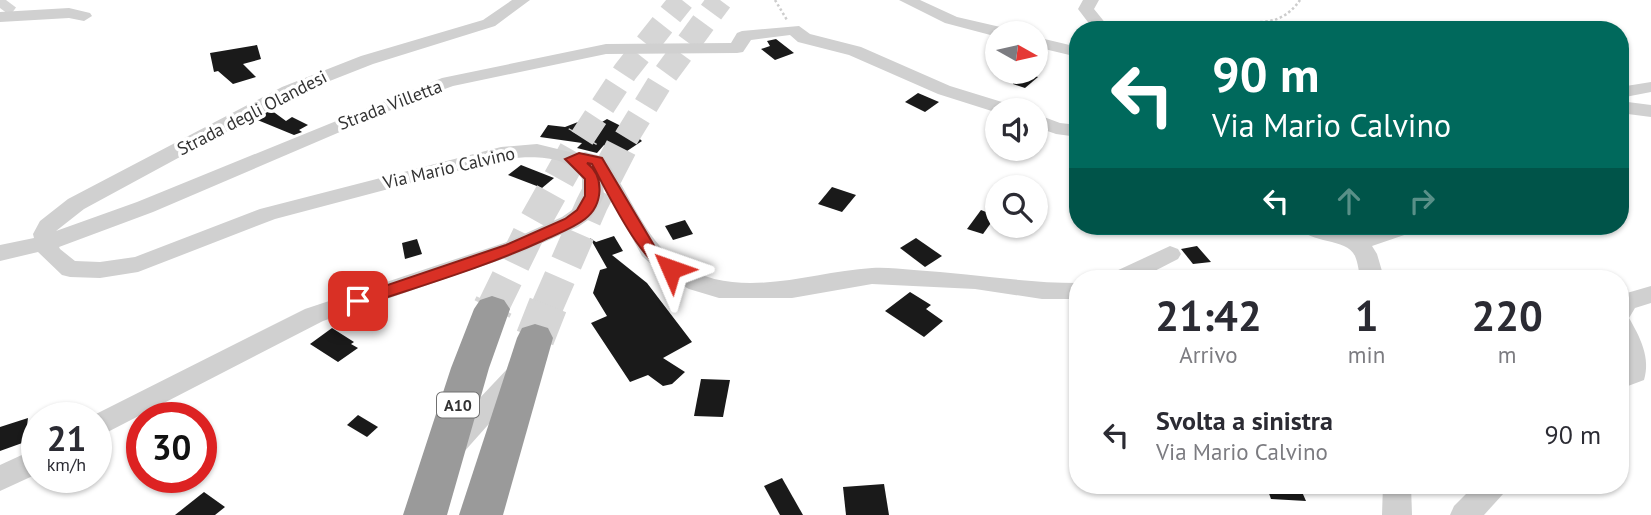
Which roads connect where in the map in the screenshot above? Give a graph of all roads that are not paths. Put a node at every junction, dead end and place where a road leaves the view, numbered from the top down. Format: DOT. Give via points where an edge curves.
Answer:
graph roads {
  1 [pos="27,0"];
  2 [pos="522,0"];
  3 [pos="907,0"];
  4 [pos="1091,0"];
  5 [pos="0,10"];
  6 [pos="83,16"];
  7 [pos="0,17"];
  8 [pos="1096,21"];
  9 [pos="985,28"];
  10 [pos="1048,45"];
  11 [pos="1069,50"];
  12 [pos="1651,87"];
  13 [pos="1629,91"];
  14 [pos="985,103"];
  15 [pos="1629,108"];
  16 [pos="1651,111"];
  17 [pos="1048,125"];
  18 [pos="1069,130"];
  19 [pos="572,159"];
  20 [pos="1335,235"];
  21 [pos="1387,235"];
  22 [pos="1356,242"];
  23 [pos="46,243"];
  24 [pos="0,253"];
  25 [pos="1170,254"];
  26 [pos="1138,270"];
  27 [pos="1370,270"];
  28 [pos="1069,291"];
  29 [pos="1651,294"];
  30 [pos="1629,302"];
  31 [pos="492,309"];
  32 [pos="1629,343"];
  33 [pos="530,352"];
  34 [pos="470,368"];
  35 [pos="1629,375"];
  36 [pos="483,411"];
  37 [pos="112,419"];
  38 [pos="498,455"];
  39 [pos="441,457"];
  40 [pos="21,468"];
  41 [pos="0,479"];
  42 [pos="1397,494"];
  43 [pos="1485,494"];
  44 [pos="427,509"];
  45 [pos="482,512"];
  46 [pos="1397,515"];
  47 [pos="1465,515"];
  1 -- 5 [label="street"];
  2 -- 23 [label="street, Strada degli Olandesi" via="489,23 367,60 288,91 76,204 48,226"];
  3 -- 9 [label="street" via="951,20"];
  4 -- 8 [label="street" via="1086,9"];
  6 -- 7 [label="street"];
  10 -- 11 [label="street"];
  12 -- 13 [label="street"];
  14 -- 23 [label="street, Strada Villetta" via="855,51 804,38 793,30 748,35 737,48 575,53 448,82"];
  15 -- 16 [label="lane"];
  17 -- 18 [label="street"];
  19 -- 23 [label="street, Via Mario Calvino" via="537,150 501,153 268,214 138,264 70,269 50,253"];
  19 -- 28 [label="street" via="597,161 650,251 680,274 719,290 792,290 872,276"];
  19 -- 37 [label="street" via="587,170 593,196 583,213 570,222 512,248 314,315"];
  20 -- 22 [label="street"];
  21 -- 22 [label="street"];
  22 -- 27 [label="street" via="1366,254"];
  23 -- 24 [label="street, Strada Villetta"];
  25 -- 26 [label="street"];
  29 -- 30 [label="street"];
  31 -- 34 [label="highway, A10"];
  32 -- 35 [label="street" via="1637,359 1635,373"];
  33 -- 36 [label="street"];
  33 -- 38 [label="highway"];
  34 -- 36 [label="street"];
  34 -- 39 [label="highway, A10"];
  36 -- 38 [label="street"];
  36 -- 39 [label="street"];
  38 -- 45 [label="highway"];
  39 -- 44 [label="highway, A10"];
  40 -- 41 [label="street"];
  42 -- 46 [label="street"];
  43 -- 47 [label="lane"];
}
